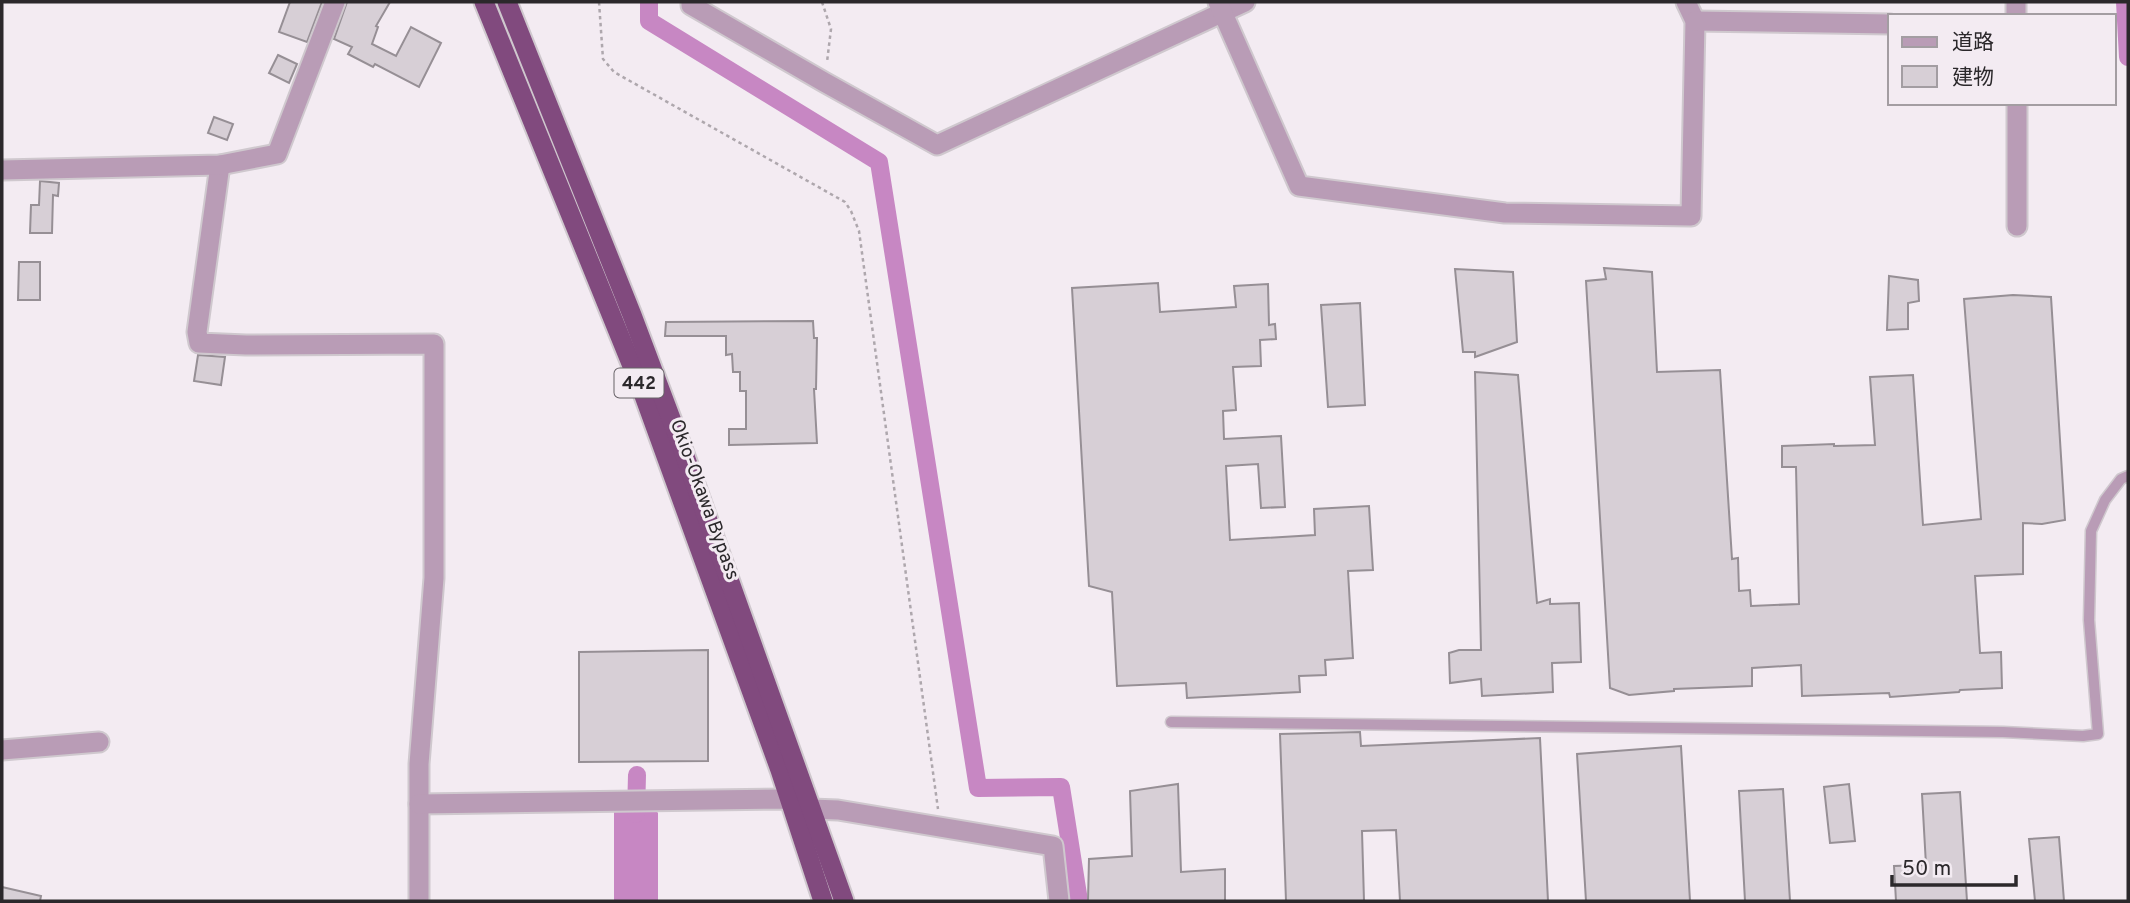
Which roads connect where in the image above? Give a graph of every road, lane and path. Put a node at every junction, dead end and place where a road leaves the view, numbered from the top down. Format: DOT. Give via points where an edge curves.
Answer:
graph roads {
  1 [pos="335,2"];
  2 [pos="484,2"];
  3 [pos="508,2"];
  4 [pos="600,2"];
  5 [pos="691,2"];
  6 [pos="822,2"];
  7 [pos="1245,2"];
  8 [pos="1686,2"];
  9 [pos="1220,7"];
  10 [pos="1695,21"];
  11 [pos="1888,24"];
  12 [pos="824,82"];
  13 [pos="2017,105"];
  14 [pos="220,165"];
  15 [pos="2,170"];
  16 [pos="2017,226"];
  17 [pos="2128,476"];
  18 [pos="1171,722"];
  19 [pos="99,742"];
  20 [pos="2,750"];
  21 [pos="791,783"];
  22 [pos="419,804"];
  23 [pos="811,809"];
  24 [pos="940,827"];
  25 [pos="419,901"];
  26 [pos="823,901"];
  27 [pos="844,901"];
  28 [pos="1059,901"];
  1 -- 14 [label="street" via="277,154"];
  2 -- 21 [label="highway, Okio-Okawa Bypass / 442" via="643,393"];
  3 -- 21 [label="highway, Okio-Okawa Bypass / 442" via="681,445"];
  4 -- 24 [label="path" via="603,59 614,72 845,202 851,211 859,231"];
  5 -- 12 [label="street"];
  6 -- 12 [label="path" via="831,29"];
  7 -- 9 [label="street"];
  8 -- 10 [label="street"];
  9 -- 10 [label="street" via="1299,186 1505,213 1691,216"];
  9 -- 12 [label="street" via="936,145"];
  10 -- 11 [label="street"];
  13 -- 16 [label="street"];
  14 -- 15 [label="street"];
  14 -- 22 [label="street" via="199,343 434,344 434,578"];
  17 -- 18 [label="lane" via="2105,500 2091,531 2089,620 2098,734"];
  19 -- 20 [label="street"];
  21 -- 22 [label="street"];
  21 -- 23 [label="street"];
  21 -- 26 [label="highway, Okio-Okawa Bypass / 442"];
  22 -- 25 [label="street"];
  23 -- 24 [label="street"];
  23 -- 27 [label="highway"];
  24 -- 28 [label="street" via="1053,846"];
}
